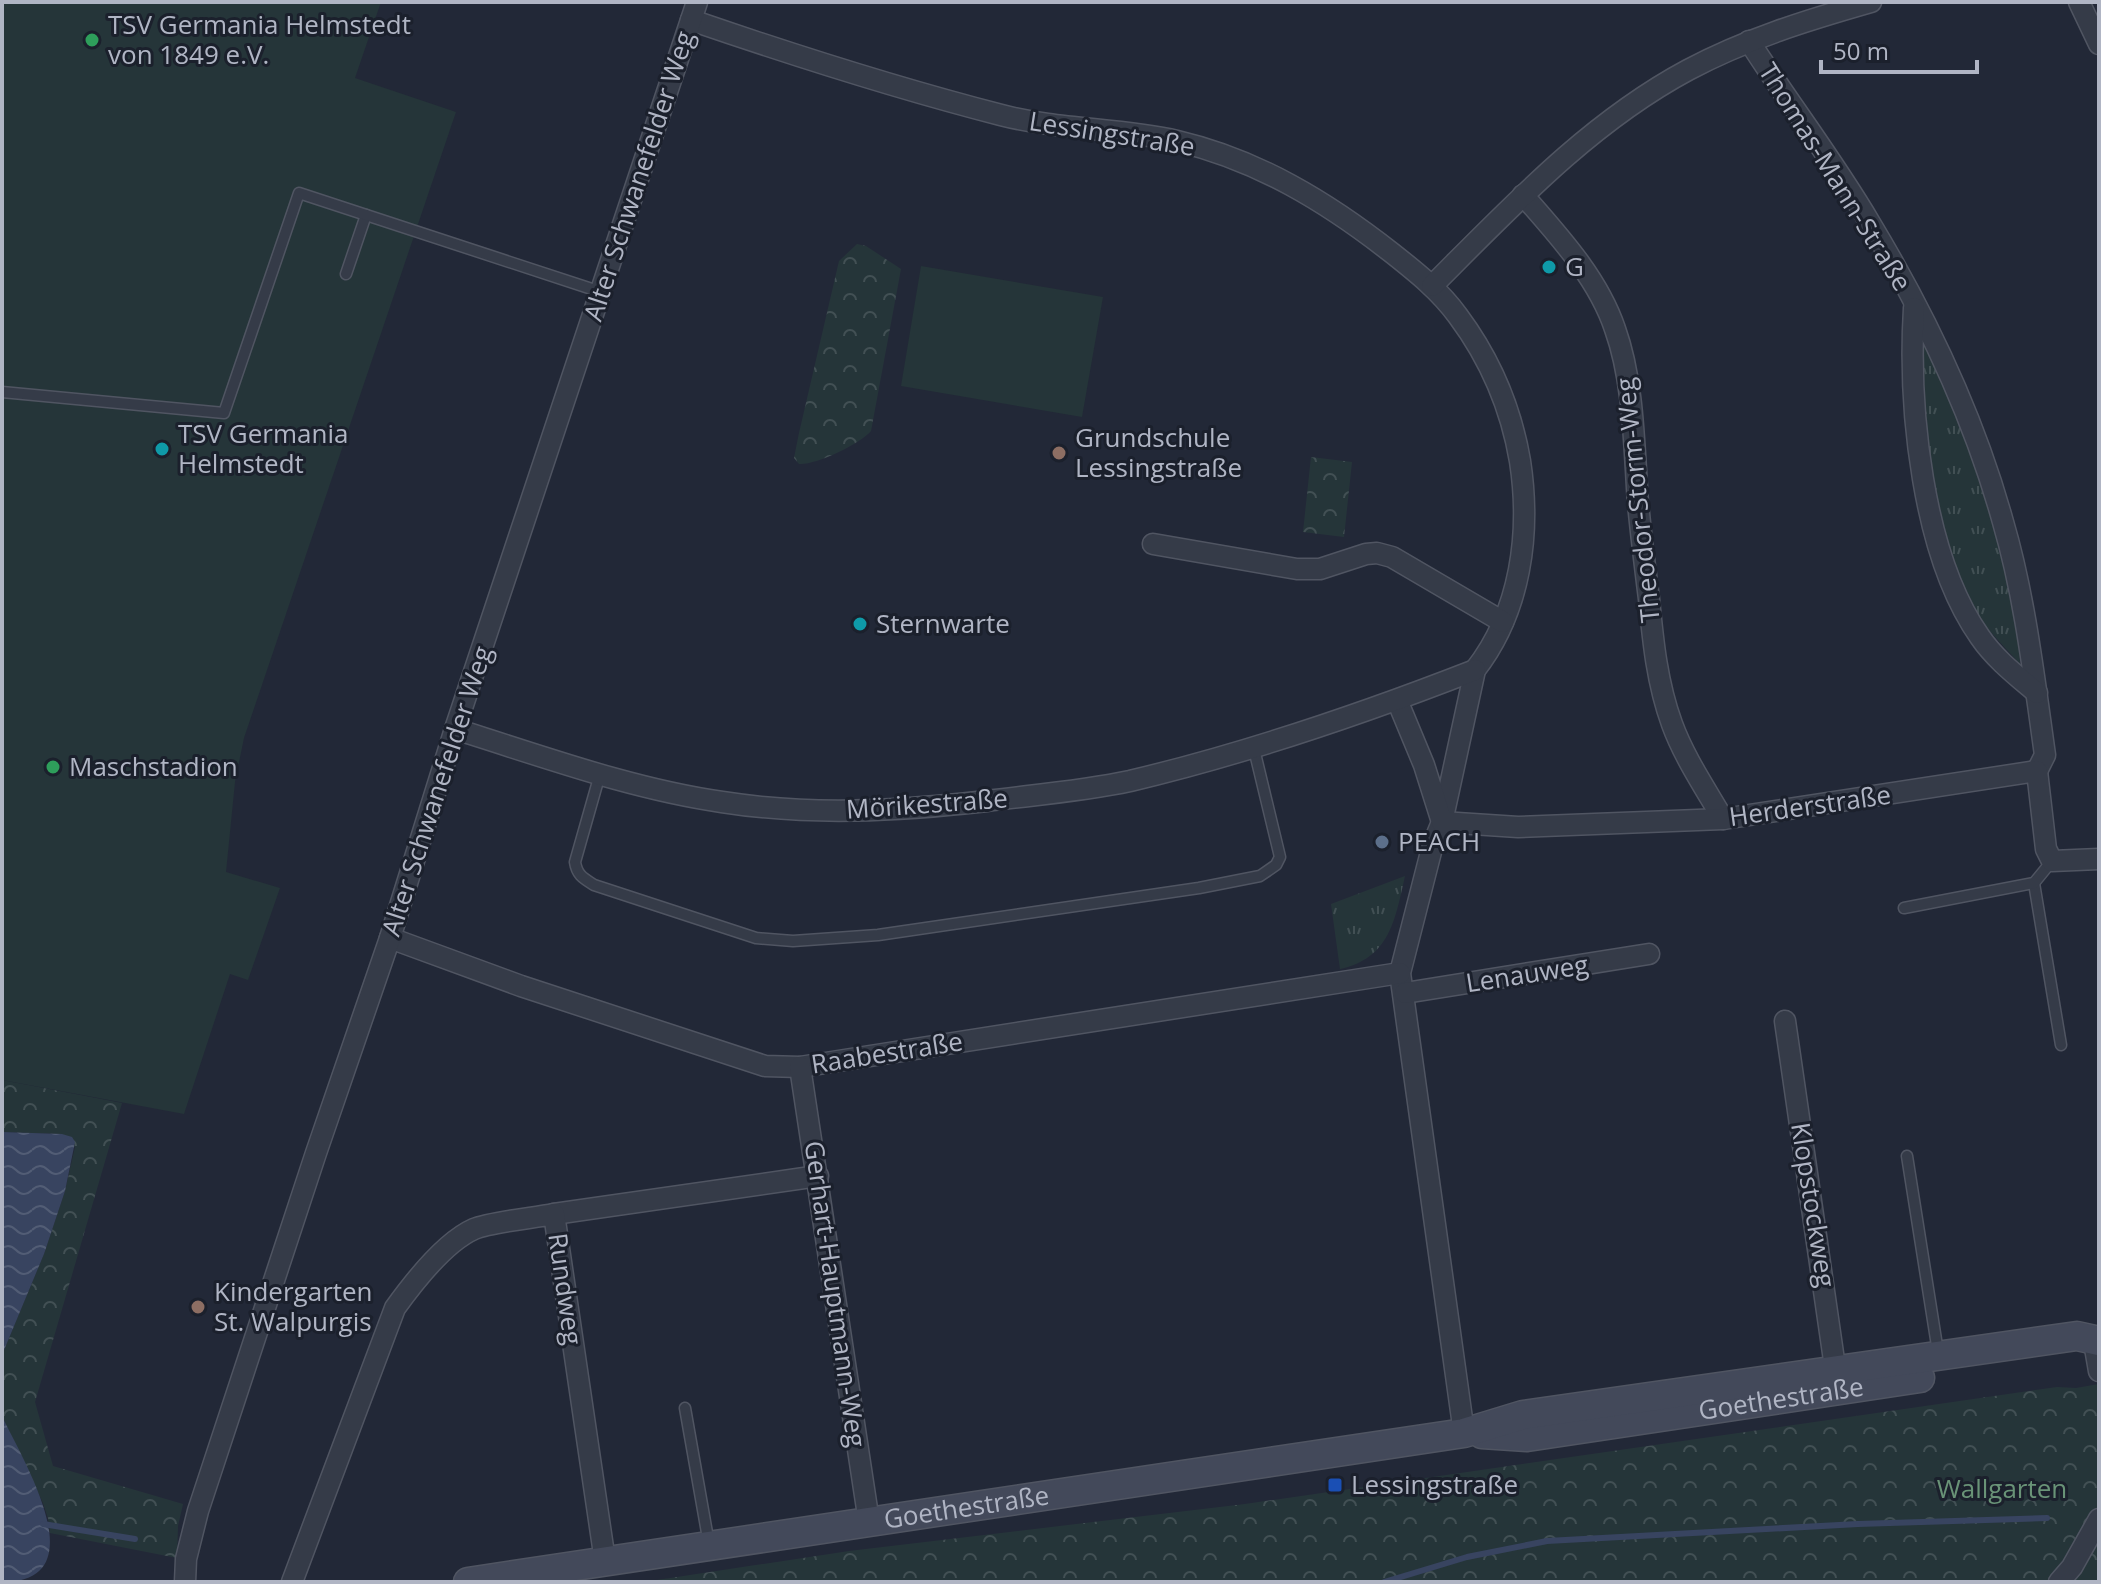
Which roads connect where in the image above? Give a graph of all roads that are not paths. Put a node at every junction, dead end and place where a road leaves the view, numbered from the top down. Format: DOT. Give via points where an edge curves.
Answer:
graph roads {
  1 [pos="1871,2"];
  2 [pos="2079,2"];
  3 [pos="694,11"];
  4 [pos="1749,41"];
  5 [pos="2099,44"];
  6 [pos="1523,195"];
  7 [pos="366,215"];
  8 [pos="346,274"];
  9 [pos="1432,286"];
  10 [pos="601,292"];
  11 [pos="1914,304"];
  12 [pos="2,392"];
  13 [pos="1153,544"];
  14 [pos="1503,622"];
  15 [pos="1475,670"];
  16 [pos="2037,693"];
  17 [pos="1397,700"];
  18 [pos="455,729"];
  19 [pos="1254,749"];
  20 [pos="2037,771"];
  21 [pos="600,774"];
  22 [pos="1723,819"];
  23 [pos="1442,822"];
  24 [pos="2099,859"];
  25 [pos="2052,861"];
  26 [pos="2034,883"];
  27 [pos="1904,908"];
  28 [pos="390,938"];
  29 [pos="1649,954"];
  30 [pos="1403,983"];
  31 [pos="1785,1021"];
  32 [pos="2061,1045"];
  33 [pos="800,1067"];
  34 [pos="1907,1156"];
  35 [pos="818,1176"];
  36 [pos="554,1214"];
  37 [pos="2097,1342"];
  38 [pos="1938,1356"];
  39 [pos="2099,1371"];
  40 [pos="1837,1380"];
  41 [pos="685,1408"];
  42 [pos="1464,1433"];
  43 [pos="2099,1519"];
  44 [pos="869,1522"];
  45 [pos="709,1545"];
  46 [pos="605,1561"];
  47 [pos="185,1582"];
  48 [pos="292,1582"];
  49 [pos="468,1582"];
  50 [pos="2059,1582"];
  1 -- 4 [label="street"];
  2 -- 5 [label="street"];
  3 -- 9 [label="street, Lessingstraße" via="830,68 1003,116 1149,136 1229,157 1342,214"];
  3 -- 10 [label="street, Alter Schwanefelder Weg"];
  4 -- 6 [label="street" via="1646,95"];
  4 -- 11 [label="street, Thomas-Mann-Straße" via="1871,224"];
  6 -- 9 [label="street"];
  6 -- 22 [label="street, Theodor-Storm-Weg" via="1581,266 1616,330 1632,419 1660,682 1682,748"];
  7 -- 8 [label="lane"];
  7 -- 10 [label="lane"];
  7 -- 12 [label="lane" via="299,193 224,413"];
  9 -- 14 [label="street, Lessingstraße" via="1489,365 1516,442 1524,501 1523,549"];
  10 -- 18 [label="street, Alter Schwanefelder Weg"];
  11 -- 16 [label="street, Thomas-Mann-Straße" via="1946,366 1990,476 2016,574"];
  11 -- 16 [label="street" via="1917,434 1940,554 1981,639"];
  13 -- 14 [label="street" via="1297,569 1320,569 1377,553 1404,563"];
  14 -- 15 [label="street, Lessingstraße"];
  15 -- 17 [label="street, Mörikestraße"];
  15 -- 23 [label="street, Lessingstraße"];
  16 -- 20 [label="street, Thomas-Mann-Straße" via="2045,755"];
  17 -- 19 [label="street, Mörikestraße"];
  17 -- 23 [label="street"];
  18 -- 21 [label="street, Mörikestraße"];
  18 -- 28 [label="street, Alter Schwanefelder Weg"];
  19 -- 21 [label="street, Mörikestraße" via="1101,786 883,811 733,804"];
  19 -- 21 [label="lane" via="1280,857 1260,876 878,935 793,941 756,938 582,878 575,862"];
  20 -- 22 [label="street, Herderstraße"];
  20 -- 25 [label="street"];
  22 -- 23 [label="street, Herderstraße" via="1518,827"];
  23 -- 30 [label="street, Lessingstraße"];
  24 -- 25 [label="street"];
  25 -- 26 [label="lane"];
  26 -- 27 [label="lane"];
  26 -- 32 [label="lane"];
  28 -- 33 [label="street, Raabestraße" via="765,1066"];
  28 -- 47 [label="street, Alter Schwanefelder Weg" via="198,1511"];
  29 -- 30 [label="street, Lenauweg"];
  30 -- 33 [label="street, Raabestraße"];
  30 -- 42 [label="street"];
  31 -- 40 [label="street, Klopstockweg"];
  33 -- 35 [label="street, Gerhart-Hauptmann-Weg"];
  34 -- 38 [label="lane"];
  35 -- 36 [label="street"];
  35 -- 44 [label="street, Gerhart-Hauptmann-Weg"];
  36 -- 46 [label="street, Rundweg"];
  36 -- 48 [label="street, Rundweg" via="474,1229 437,1256 395,1308"];
  37 -- 38 [label="main road, Goethestraße" via="2077,1336"];
  37 -- 39 [label="street"];
  37 -- 40 [label="main road, Goethestraße" via="2081,1354"];
  38 -- 40 [label="main road, Goethestraße"];
  40 -- 42 [label="main road, Goethestraße" via="1523,1415"];
  41 -- 45 [label="lane"];
  42 -- 44 [label="main road, Goethestraße"];
  43 -- 50 [label="street"];
  44 -- 45 [label="main road, Goethestraße"];
  45 -- 46 [label="main road, Goethestraße"];
  46 -- 49 [label="main road, Goethestraße"];
}
